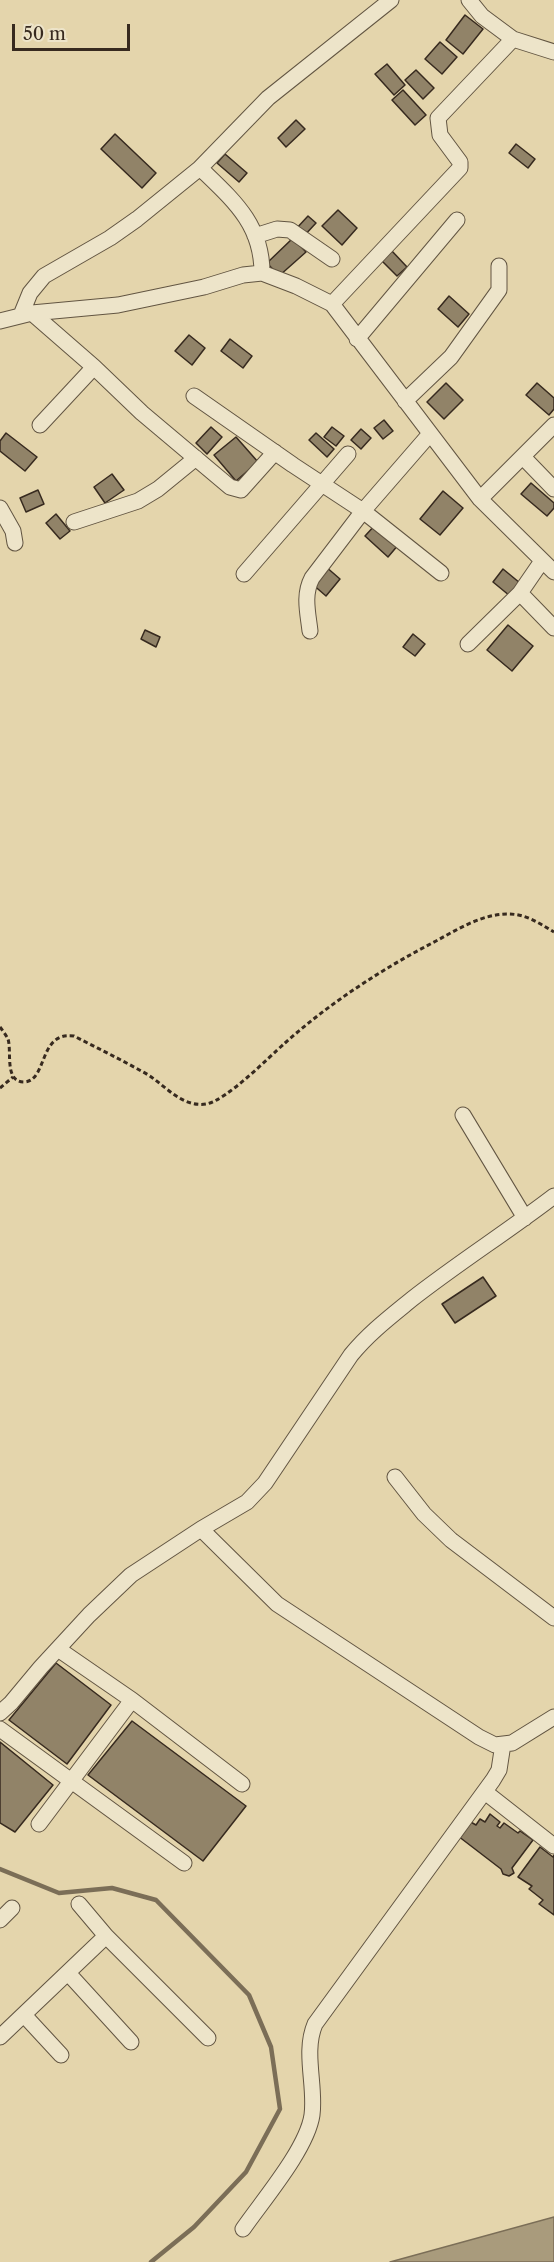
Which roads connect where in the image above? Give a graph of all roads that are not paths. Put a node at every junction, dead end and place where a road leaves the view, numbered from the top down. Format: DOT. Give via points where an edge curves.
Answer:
graph roads {
  1 [pos="391,0"];
  2 [pos="469,0"];
  3 [pos="513,39"];
  4 [pos="554,52"];
  5 [pos="200,168"];
  6 [pos="457,220"];
  7 [pos="255,236"];
  8 [pos="332,259"];
  9 [pos="499,266"];
  10 [pos="262,273"];
  11 [pos="332,304"];
  12 [pos="27,314"];
  13 [pos="0,321"];
  14 [pos="357,339"];
  15 [pos="94,367"];
  16 [pos="194,396"];
  17 [pos="405,401"];
  18 [pos="40,425"];
  19 [pos="554,425"];
  20 [pos="429,435"];
  21 [pos="275,453"];
  22 [pos="348,454"];
  23 [pos="523,457"];
  24 [pos="196,458"];
  25 [pos="322,484"];
  26 [pos="554,489"];
  27 [pos="480,500"];
  28 [pos="0,508"];
  29 [pos="363,511"];
  30 [pos="74,522"];
  31 [pos="15,543"];
  32 [pos="548,567"];
  33 [pos="441,573"];
  34 [pos="244,574"];
  35 [pos="520,593"];
  36 [pos="554,628"];
  37 [pos="310,631"];
  38 [pos="468,644"];
  39 [pos="463,1115"];
  40 [pos="554,1196"];
  41 [pos="525,1218"];
  42 [pos="395,1477"];
  43 [pos="201,1529"];
  44 [pos="554,1618"];
  45 [pos="58,1649"];
  46 [pos="132,1700"];
  47 [pos="0,1713"];
  48 [pos="554,1717"];
  49 [pos="0,1729"];
  50 [pos="503,1744"];
  51 [pos="71,1781"];
  52 [pos="242,1784"];
  53 [pos="485,1791"];
  54 [pos="39,1824"];
  55 [pos="554,1846"];
  56 [pos="183,1863"];
  57 [pos="79,1904"];
  58 [pos="12,1908"];
  59 [pos="0,1920"];
  60 [pos="106,1936"];
  61 [pos="68,1973"];
  62 [pos="24,2014"];
  63 [pos="0,2037"];
  64 [pos="207,2038"];
  65 [pos="131,2042"];
  66 [pos="61,2055"];
  67 [pos="243,2229"];
  1 -- 5 [label="street" via="268,98"];
  2 -- 3 [label="street" via="482,16"];
  3 -- 4 [label="street"];
  3 -- 11 [label="street" via="438,118 440,135 460,162 459,168"];
  5 -- 7 [label="street" via="246,216"];
  5 -- 12 [label="street" via="110,238 44,276 30,293"];
  6 -- 14 [label="street"];
  7 -- 8 [label="street" via="277,229 290,230"];
  7 -- 10 [label="street" via="262,252"];
  9 -- 17 [label="street" via="499,290 451,357"];
  10 -- 11 [label="street"];
  10 -- 12 [label="street" via="118,305"];
  11 -- 14 [label="street"];
  12 -- 13 [label="street"];
  12 -- 15 [label="street"];
  14 -- 17 [label="street"];
  15 -- 18 [label="street"];
  15 -- 24 [label="street"];
  16 -- 21 [label="street"];
  17 -- 20 [label="street"];
  19 -- 23 [label="street"];
  20 -- 27 [label="street"];
  20 -- 29 [label="street"];
  21 -- 24 [label="street" via="241,490 230,487"];
  21 -- 25 [label="street"];
  22 -- 25 [label="street"];
  23 -- 26 [label="street"];
  23 -- 27 [label="street"];
  24 -- 30 [label="street" via="138,501"];
  25 -- 29 [label="street"];
  25 -- 34 [label="street"];
  27 -- 32 [label="street"];
  28 -- 31 [label="street"];
  29 -- 33 [label="street"];
  29 -- 37 [label="street" via="307,587"];
  32 -- 35 [label="street"];
  35 -- 36 [label="street"];
  35 -- 38 [label="street"];
  39 -- 41 [label="street"];
  40 -- 41 [label="street"];
  41 -- 43 [label="street" via="448,1271 367,1335 265,1483 248,1502"];
  42 -- 44 [label="street" via="451,1540"];
  43 -- 45 [label="street" via="132,1575"];
  43 -- 50 [label="street" via="277,1604 453,1722 495,1745"];
  45 -- 46 [label="street"];
  45 -- 47 [label="street"];
  46 -- 51 [label="street"];
  46 -- 52 [label="street"];
  48 -- 50 [label="street" via="512,1743"];
  49 -- 51 [label="street"];
  50 -- 53 [label="street" via="499,1770"];
  51 -- 54 [label="street"];
  51 -- 56 [label="street"];
  53 -- 55 [label="street"];
  53 -- 67 [label="street" via="315,2024 310,2045 311,2118 299,2148"];
  57 -- 60 [label="street"];
  58 -- 59 [label="street"];
  60 -- 61 [label="street"];
  60 -- 64 [label="street"];
  61 -- 62 [label="street"];
  61 -- 65 [label="street"];
  62 -- 63 [label="street"];
  62 -- 66 [label="street"];
}
